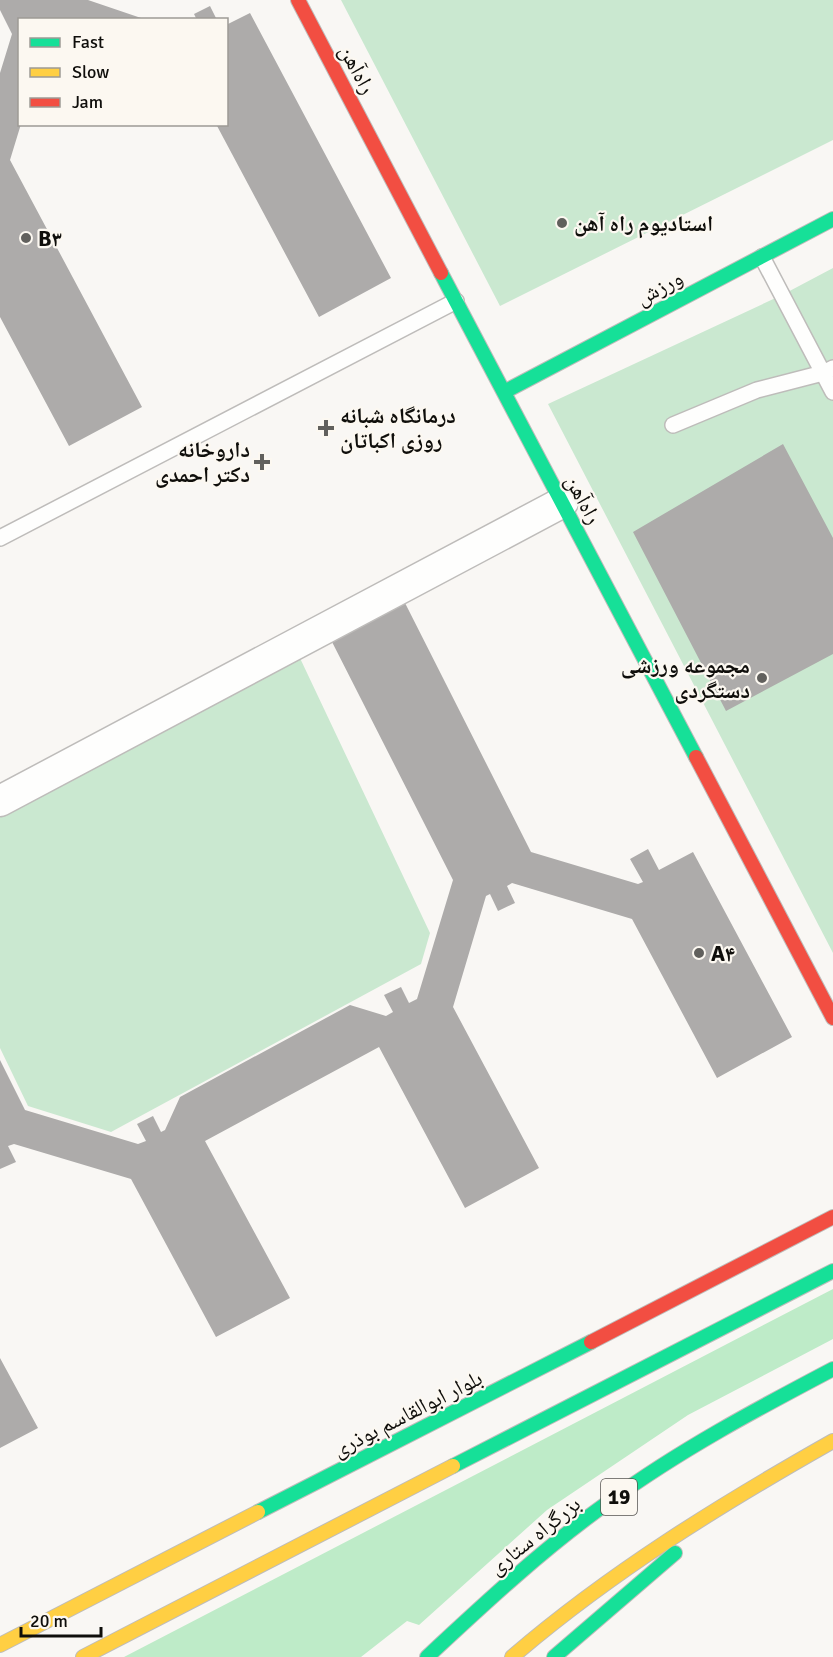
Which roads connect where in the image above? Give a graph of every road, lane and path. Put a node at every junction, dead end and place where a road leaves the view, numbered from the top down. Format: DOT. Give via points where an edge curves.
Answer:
graph roads {
  1 [pos="298,0"];
  2 [pos="833,219"];
  3 [pos="762,257"];
  4 [pos="456,301"];
  5 [pos="828,371"];
  6 [pos="504,392"];
  7 [pos="833,392"];
  8 [pos="673,425"];
  9 [pos="562,502"];
  10 [pos="0,538"];
  11 [pos="0,801"];
  12 [pos="833,1018"];
  13 [pos="833,1217"];
  14 [pos="833,1271"];
  15 [pos="833,1369"];
  16 [pos="833,1441"];
  17 [pos="738,1494"];
  18 [pos="0,1645"];
  19 [pos="82,1657"];
  20 [pos="428,1657"];
  21 [pos="512,1657"];
  22 [pos="554,1657"];
  1 -- 4 [label="main road, راه‌آهن"];
  2 -- 3 [label="main road, ورزش"];
  3 -- 5 [label="lane"];
  3 -- 6 [label="main road, ورزش"];
  4 -- 6 [label="main road, راه‌آهن"];
  4 -- 10 [label="lane"];
  5 -- 7 [label="lane"];
  5 -- 8 [label="lane" via="757,390"];
  6 -- 9 [label="main road, راه‌آهن"];
  9 -- 11 [label="street"];
  9 -- 12 [label="main road, راه‌آهن"];
  13 -- 18 [label="main road, بلوار ابوالقاسم بوذری"];
  14 -- 19 [label="main road"];
  15 -- 20 [label="main road, بزرگراه ستاری / 19" via="675,1457 582,1522 501,1588"];
  16 -- 17 [label="main road"];
  17 -- 21 [label="main road" via="638,1558"];
  17 -- 22 [label="main road" via="638,1587"];
}
